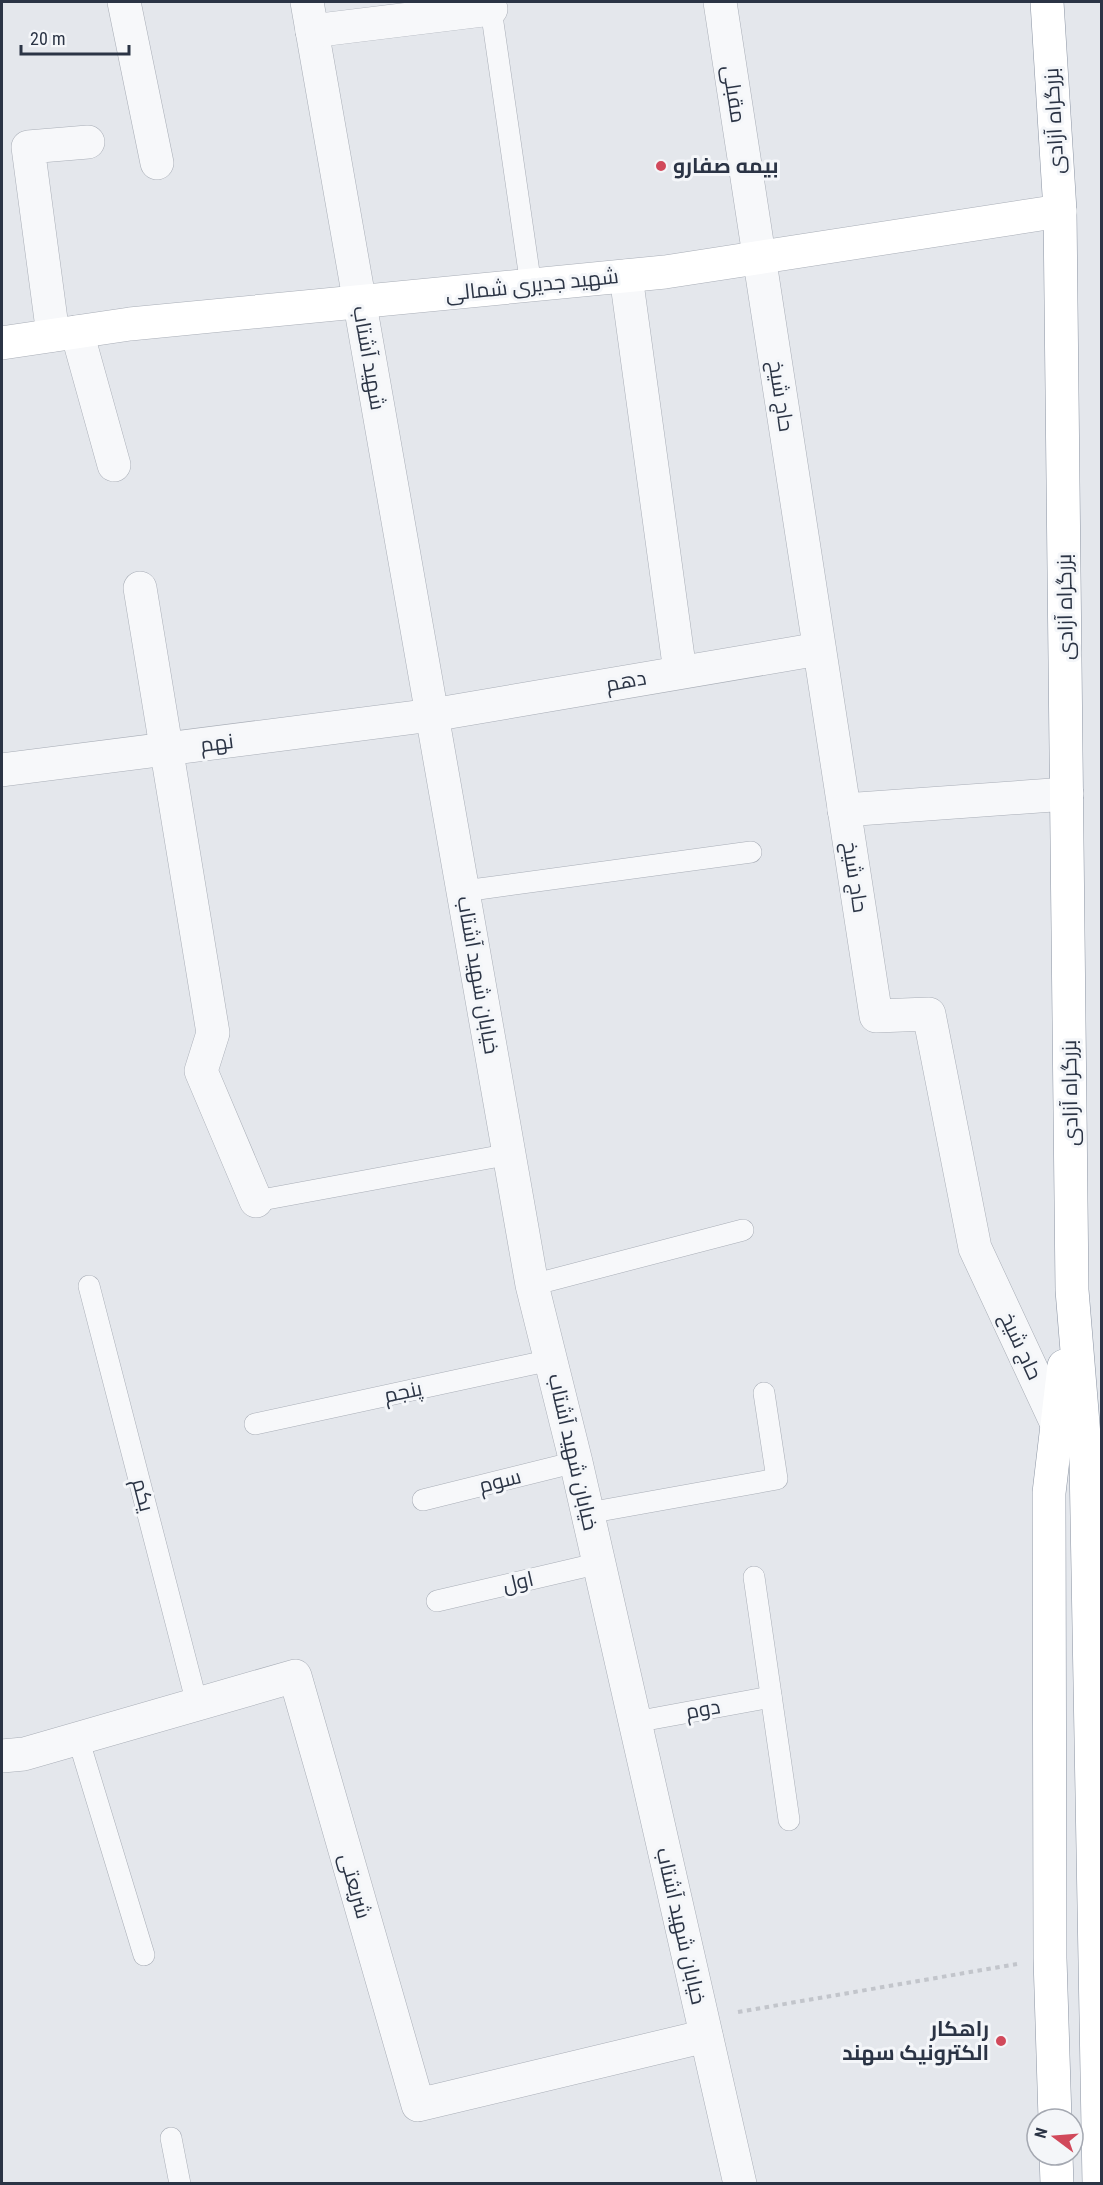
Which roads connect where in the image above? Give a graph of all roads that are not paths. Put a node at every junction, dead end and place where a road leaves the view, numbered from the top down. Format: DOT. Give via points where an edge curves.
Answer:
graph roads {
  1 [pos="124,2"];
  2 [pos="720,2"];
  3 [pos="1047,2"];
  4 [pos="490,5"];
  5 [pos="309,16"];
  6 [pos="88,142"];
  7 [pos="157,163"];
  8 [pos="1060,211"];
  9 [pos="760,258"];
  10 [pos="626,276"];
  11 [pos="531,286"];
  12 [pos="359,303"];
  13 [pos="65,334"];
  14 [pos="2,343"];
  15 [pos="114,465"];
  16 [pos="140,588"];
  17 [pos="819,649"];
  18 [pos="680,672"];
  19 [pos="432,715"];
  20 [pos="166,749"];
  21 [pos="2,767"];
  22 [pos="1067,794"];
  23 [pos="844,810"];
  24 [pos="751,852"];
  25 [pos="464,891"];
  26 [pos="510,1154"];
  27 [pos="256,1201"];
  28 [pos="743,1230"];
  29 [pos="532,1285"];
  30 [pos="89,1286"];
  31 [pos="1072,1290"];
  32 [pos="551,1360"];
  33 [pos="764,1393"];
  34 [pos="255,1424"];
  35 [pos="1058,1424"];
  36 [pos="576,1462"];
  37 [pos="423,1500"];
  38 [pos="588,1513"];
  39 [pos="600,1563"];
  40 [pos="754,1577"];
  41 [pos="437,1601"];
  42 [pos="771,1697"];
  43 [pos="197,1704"];
  44 [pos="635,1722"];
  45 [pos="78,1738"];
  46 [pos="2,1756"];
  47 [pos="789,1820"];
  48 [pos="144,1955"];
  49 [pos="704,2027"];
  50 [pos="1055,2107"];
  51 [pos="171,2138"];
  52 [pos="1056,2167"];
  53 [pos="180,2184"];
  54 [pos="740,2184"];
  55 [pos="1057,2184"];
  56 [pos="1099,2184"];
  1 -- 7 [label="street"];
  2 -- 9 [label="street, مقبلی"];
  3 -- 8 [label="main road, بزرگراه آزادی"];
  4 -- 5 [label="street"];
  4 -- 11 [label="lane"];
  5 -- 12 [label="street, شهید آشتاب"];
  6 -- 13 [label="street" via="28,147"];
  8 -- 9 [label="main road, شهید جدیری شمالی"];
  8 -- 22 [label="main road, بزرگراه آزادی"];
  9 -- 10 [label="main road, شهید جدیری شمالی"];
  9 -- 17 [label="street, حاج شیخ"];
  10 -- 11 [label="main road, شهید جدیری شمالی"];
  10 -- 18 [label="street"];
  11 -- 12 [label="main road, شهید جدیری شمالی"];
  12 -- 13 [label="main road, شهید جدیری شمالی" via="130,324"];
  12 -- 19 [label="street, شهید آشتاب"];
  13 -- 14 [label="main road, شهید جدیری شمالی"];
  13 -- 15 [label="street"];
  16 -- 20 [label="street"];
  17 -- 18 [label="street, دهم"];
  17 -- 23 [label="street, حاج شیخ"];
  18 -- 19 [label="street, دهم"];
  19 -- 20 [label="street, نهم"];
  19 -- 25 [label="street, خیابان شهید آشتاب"];
  20 -- 21 [label="street, نهم"];
  20 -- 27 [label="street" via="213,1033 201,1071"];
  22 -- 23 [label="street"];
  22 -- 31 [label="main road, بزرگراه آزادی"];
  23 -- 35 [label="street, حاج شیخ" via="876,1016 929,1014 975,1248"];
  24 -- 25 [label="lane"];
  25 -- 26 [label="street, خیابان شهید آشتاب"];
  26 -- 27 [label="lane"];
  26 -- 29 [label="street, خیابان شهید آشتاب"];
  28 -- 29 [label="lane"];
  29 -- 32 [label="street, خیابان شهید آشتاب"];
  30 -- 43 [label="lane, یکم"];
  31 -- 35 [label="main road"];
  31 -- 56 [label="main road, بزرگراه آزادی" via="1086,1460"];
  32 -- 34 [label="lane, پنجم"];
  32 -- 36 [label="street, خیابان شهید آشتاب"];
  33 -- 38 [label="lane" via="777,1479"];
  35 -- 50 [label="main road" via="1049,1493 1050,1958"];
  36 -- 37 [label="lane, سوم"];
  36 -- 38 [label="street, خیابان شهید آشتاب"];
  38 -- 39 [label="street, خیابان شهید آشتاب"];
  39 -- 41 [label="lane, اول"];
  39 -- 44 [label="street, خیابان شهید آشتاب"];
  40 -- 42 [label="lane"];
  42 -- 44 [label="lane, دوم"];
  42 -- 47 [label="lane"];
  43 -- 45 [label="street, شریعتی"];
  43 -- 49 [label="street, شریعتی" via="294,1676 418,2105"];
  44 -- 49 [label="street, خیابان شهید آشتاب"];
  45 -- 46 [label="street, شریعتی" via="24,1754"];
  45 -- 48 [label="lane"];
  49 -- 54 [label="street, خیابان شهید آشتاب"];
  51 -- 53 [label="lane"];
  52 -- 55 [label="main road"];
}
